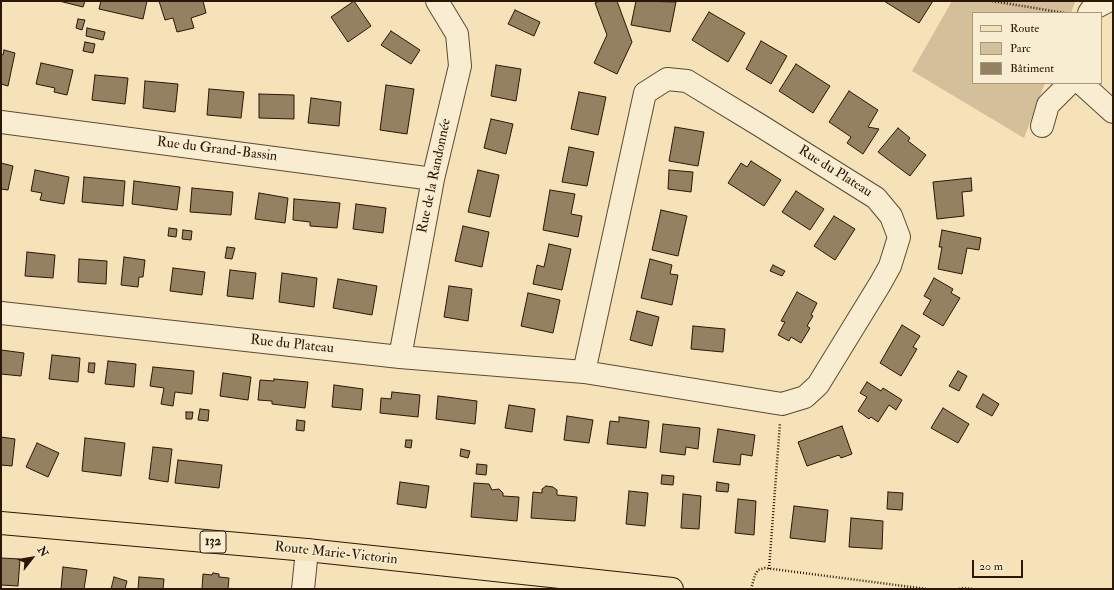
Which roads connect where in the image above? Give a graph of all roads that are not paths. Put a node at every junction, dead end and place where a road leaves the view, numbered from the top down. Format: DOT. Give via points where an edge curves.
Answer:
graph roads {
  1 [pos="437,1"];
  2 [pos="1108,1"];
  3 [pos="1090,12"];
  4 [pos="1069,84"];
  5 [pos="1082,84"];
  6 [pos="1113,112"];
  7 [pos="1,122"];
  8 [pos="1042,126"];
  9 [pos="433,179"];
  10 [pos="1,313"];
  11 [pos="400,357"];
  12 [pos="584,372"];
  13 [pos="1,523"];
  14 [pos="307,550"];
  15 [pos="303,589"];
  16 [pos="672,589"];
  1 -- 9 [label="street, Rue de la Randonnée" via="457,34 460,66"];
  2 -- 3 [label="street"];
  4 -- 8 [label="street" via="1048,105"];
  5 -- 6 [label="street"];
  7 -- 9 [label="street, Rue du Grand-Bassin"];
  9 -- 11 [label="street, Rue de la Randonnée"];
  10 -- 11 [label="street, Rue du Plateau"];
  11 -- 12 [label="street, Rue du Plateau"];
  12 -- 12 [label="street, Rue du Plateau" via="645,93 666,79 687,81 761,126 876,198 891,216 898,237 890,266 818,385 805,397 782,404"];
  13 -- 14 [label="main road, Route Marie-Victorin / 132"];
  14 -- 15 [label="street"];
  14 -- 16 [label="main road, Route Marie-Victorin / 132"];
}
